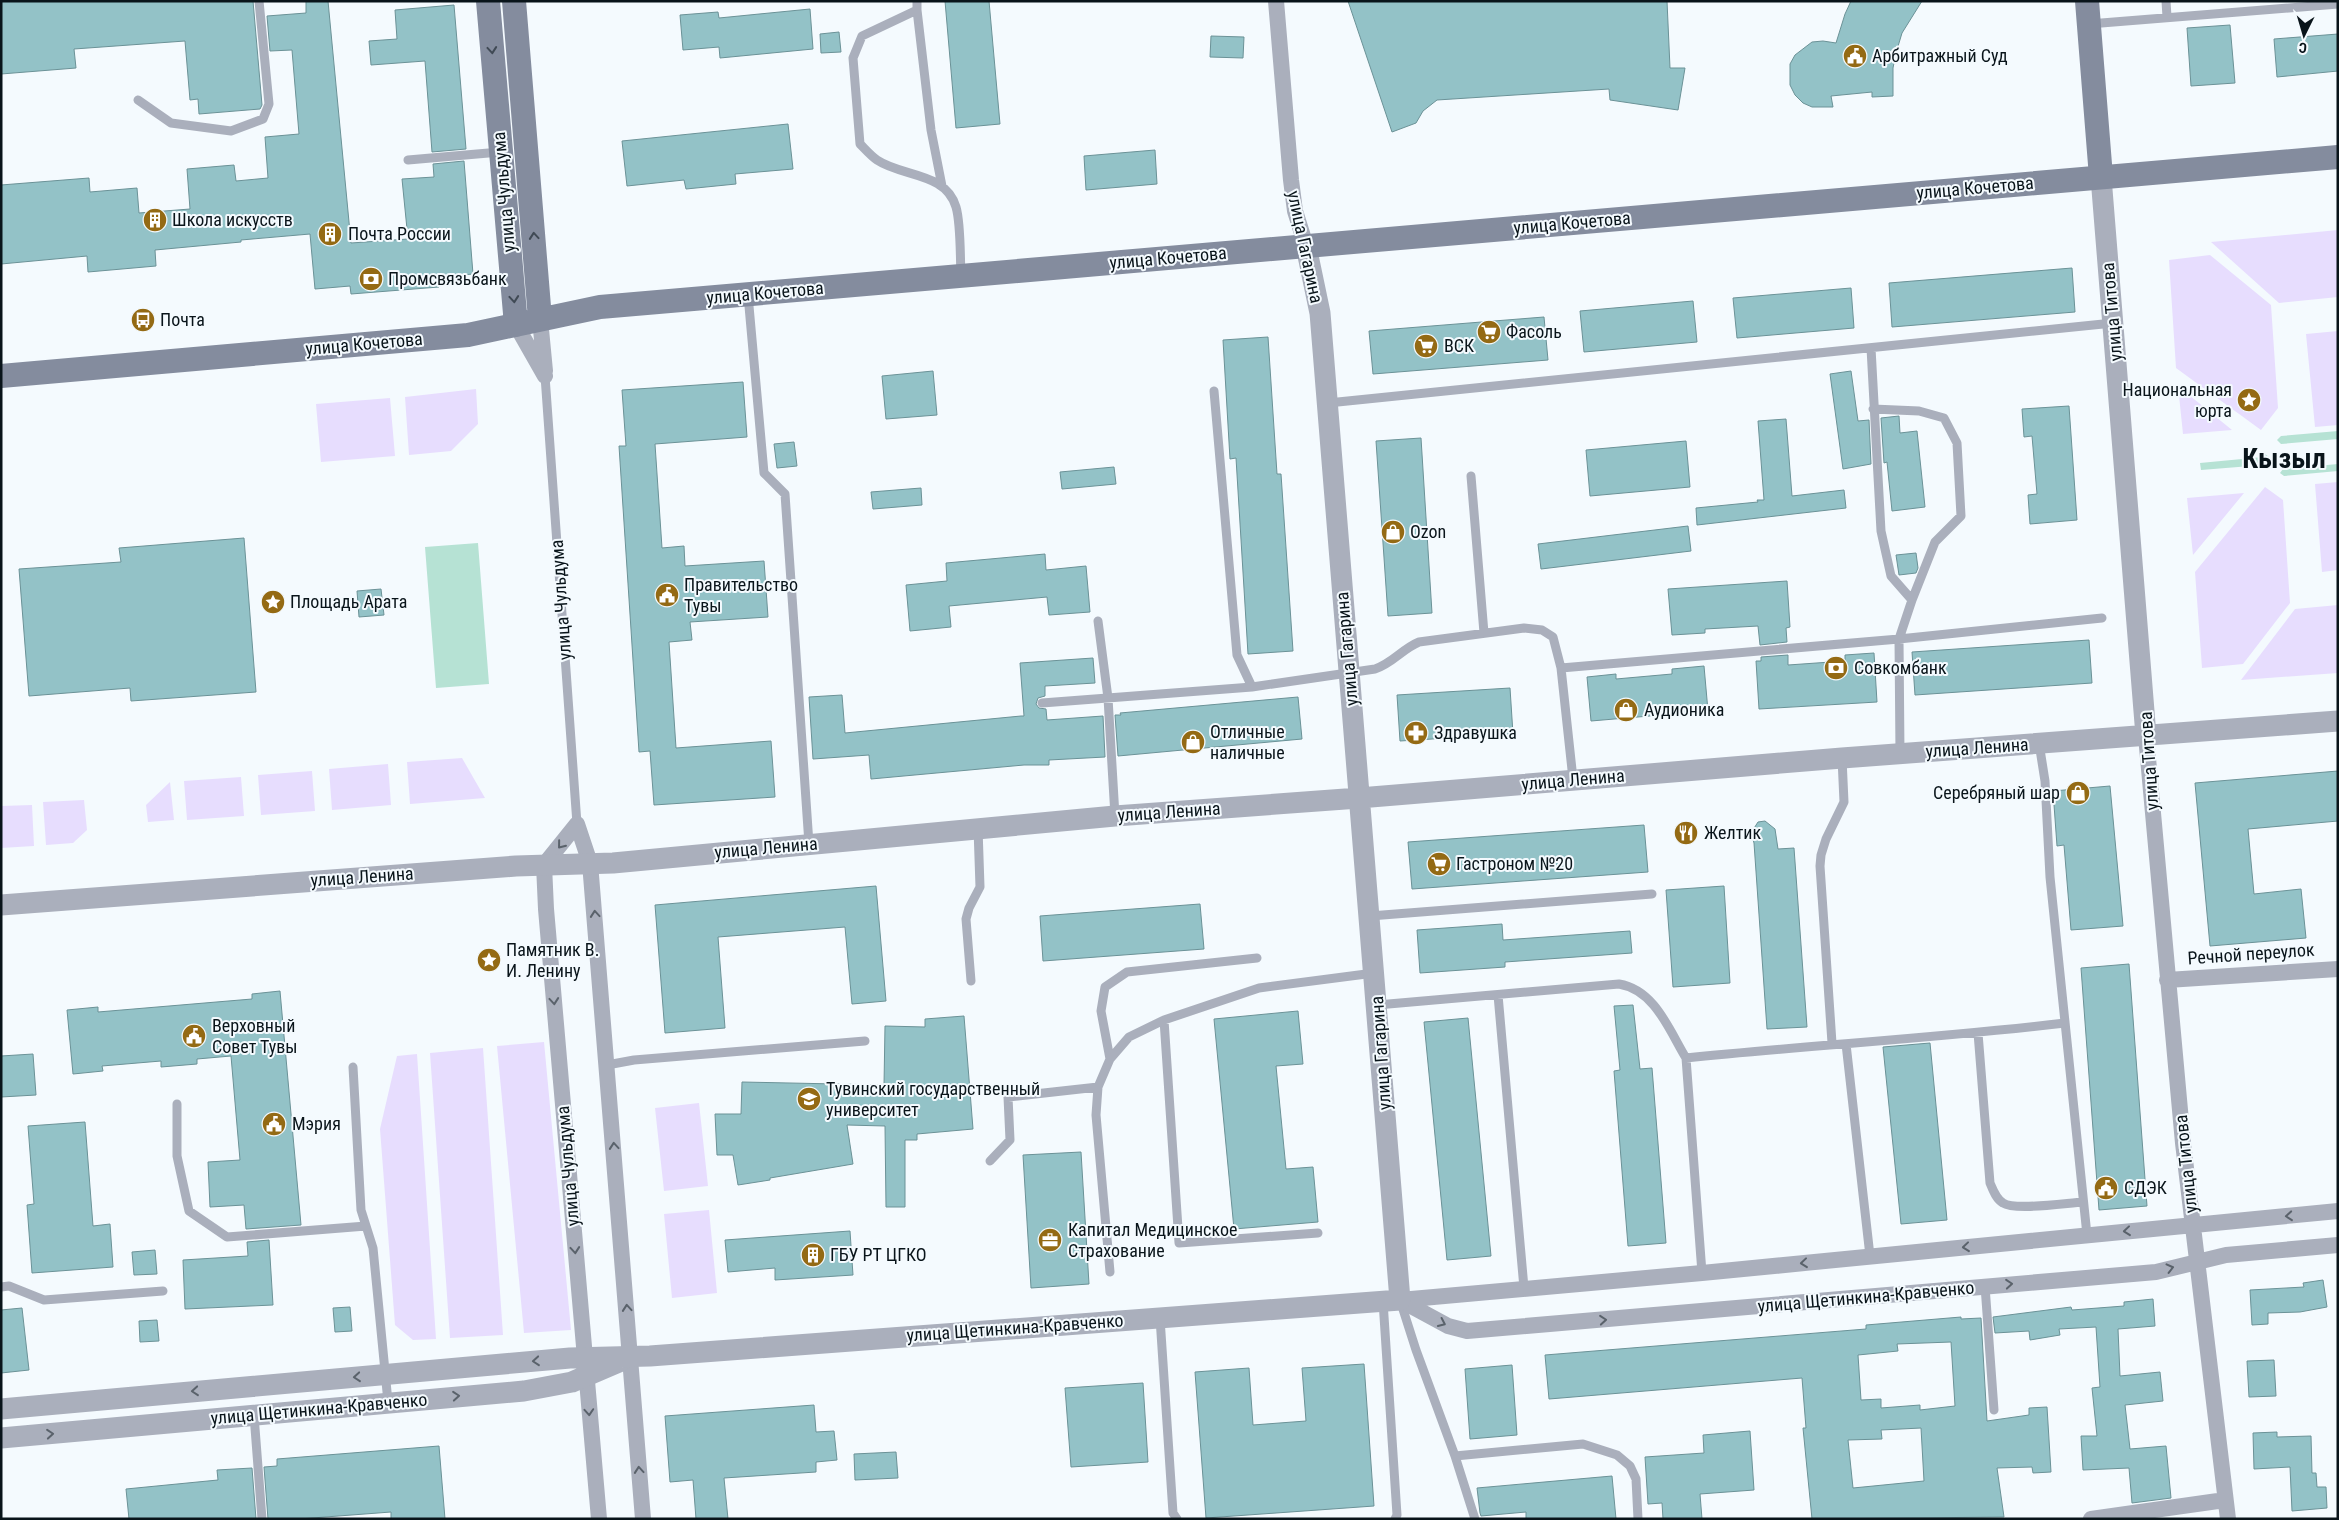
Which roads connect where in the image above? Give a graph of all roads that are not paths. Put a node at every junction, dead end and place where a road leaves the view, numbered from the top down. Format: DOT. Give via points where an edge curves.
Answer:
graph roads {
  1 [pos="260,1"];
  2 [pos="488,1"];
  3 [pos="514,1"];
  4 [pos="1276,1"];
  5 [pos="2166,1"];
  6 [pos="2295,4"];
  7 [pos="2338,4"];
  8 [pos="917,6"];
  9 [pos="2088,13"];
  10 [pos="2168,17"];
  11 [pos="138,100"];
  12 [pos="501,152"];
  13 [pos="2338,158"];
  14 [pos="408,160"];
  15 [pos="2101,177"];
  16 [pos="942,186"];
  17 [pos="1306,246"];
  18 [pos="961,276"];
  19 [pos="748,294"];
  20 [pos="540,319"];
  21 [pos="2114,323"];
  22 [pos="516,325"];
  23 [pos="1871,348"];
  24 [pos="2,373"];
  25 [pos="545,376"];
  26 [pos="1214,391"];
  27 [pos="1327,403"];
  28 [pos="1873,409"];
  29 [pos="1471,476"];
  30 [pos="1912,600"];
  31 [pos="2102,618"];
  32 [pos="1098,621"];
  33 [pos="1484,633"];
  34 [pos="1899,639"];
  35 [pos="1561,668"];
  36 [pos="1349,672"];
  37 [pos="1252,687"];
  38 [pos="1108,698"];
  39 [pos="1042,703"];
  40 [pos="2338,721"];
  41 [pos="2146,736"];
  42 [pos="2039,743"];
  43 [pos="1900,754"];
  44 [pos="1842,758"];
  45 [pos="1574,779"];
  46 [pos="1359,798"];
  47 [pos="1115,816"];
  48 [pos="578,824"];
  49 [pos="978,828"];
  50 [pos="809,844"];
  51 [pos="590,863"];
  52 [pos="544,865"];
  53 [pos="1652,894"];
  54 [pos="1,905"];
  55 [pos="1369,916"];
  56 [pos="1257,958"];
  57 [pos="2338,969"];
  58 [pos="1374,973"];
  59 [pos="2167,980"];
  60 [pos="971,981"];
  61 [pos="1498,994"];
  62 [pos="1377,1005"];
  63 [pos="1164,1020"];
  64 [pos="2065,1023"];
  65 [pos="1978,1033"];
  66 [pos="865,1041"];
  67 [pos="1832,1043"];
  68 [pos="1846,1044"];
  69 [pos="1686,1058"];
  70 [pos="1110,1059"];
  71 [pos="607,1065"];
  72 [pos="353,1067"];
  73 [pos="1098,1087"];
  74 [pos="177,1104"];
  75 [pos="990,1161"];
  76 [pos="2083,1202"];
  77 [pos="2338,1211"];
  78 [pos="2193,1224"];
  79 [pos="366,1226"];
  80 [pos="1318,1233"];
  81 [pos="2087,1235"];
  82 [pos="2338,1245"];
  83 [pos="1870,1256"];
  84 [pos="2197,1261"];
  85 [pos="1110,1272"];
  86 [pos="1702,1273"];
  87 [pos="1,1286"];
  88 [pos="1985,1286"];
  89 [pos="1524,1288"];
  90 [pos="163,1291"];
  91 [pos="1391,1300"];
  92 [pos="1160,1318"];
  93 [pos="631,1357"];
  94 [pos="586,1368"];
  95 [pos="386,1374"];
  96 [pos="388,1402"];
  97 [pos="1,1409"];
  98 [pos="1994,1410"];
  99 [pos="254,1415"];
  100 [pos="1,1438"];
  101 [pos="1455,1456"];
  102 [pos="2225,1500"];
  103 [pos="262,1519"];
  104 [pos="599,1519"];
  105 [pos="643,1519"];
  106 [pos="1177,1519"];
  107 [pos="1395,1519"];
  108 [pos="1476,1519"];
  109 [pos="1638,1519"];
  110 [pos="2091,1519"];
  111 [pos="2228,1519"];
  1 -- 11 [label="lane" via="269,104 263,119 231,131 171,123"];
  2 -- 12 [label="main road, улица Чульдума, one-way"];
  20 -- 3 [label="main road, улица Чульдума, one-way"];
  4 -- 17 [label="street, улица Гагарина" via="1291,180 1295,211"];
  5 -- 10 [label="lane"];
  6 -- 7 [label="lane"];
  6 -- 10 [label="lane"];
  8 -- 16 [label="lane" via="931,130"];
  8 -- 16 [label="lane" via="862,36 853,58 860,144 877,160"];
  9 -- 10 [label="lane"];
  9 -- 15 [label="main road, улица Титова"];
  12 -- 14 [label="lane"];
  12 -- 22 [label="main road, улица Чульдума, one-way"];
  13 -- 15 [label="main road, улица Кочетова"];
  15 -- 17 [label="main road, улица Кочетова"];
  15 -- 21 [label="street, улица Титова"];
  16 -- 18 [label="lane" via="957,208"];
  17 -- 18 [label="main road, улица Кочетова"];
  17 -- 27 [label="street, улица Гагарина" via="1320,312"];
  18 -- 19 [label="main road, улица Кочетова"];
  19 -- 20 [label="main road, улица Кочетова" via="600,307"];
  19 -- 50 [label="lane" via="764,473 786,494"];
  20 -- 22 [label="main road, улица Кочетова"];
  20 -- 25 [label="street, улица Чульдума"];
  21 -- 23 [label="lane"];
  21 -- 41 [label="street, улица Титова"];
  22 -- 24 [label="main road, улица Кочетова" via="468,336"];
  22 -- 25 [label="street, улица Чульдума"];
  23 -- 27 [label="lane"];
  23 -- 28 [label="lane"];
  25 -- 48 [label="lane, улица Чульдума"];
  26 -- 37 [label="lane" via="1237,655"];
  27 -- 36 [label="street, улица Гагарина"];
  28 -- 30 [label="lane" via="1881,531 1891,576"];
  28 -- 30 [label="lane" via="1919,411 1944,418 1957,443 1961,516 1935,542"];
  29 -- 33 [label="lane"];
  30 -- 34 [label="lane"];
  31 -- 34 [label="lane"];
  32 -- 38 [label="lane"];
  33 -- 35 [label="lane" via="1524,628 1542,630 1553,637"];
  33 -- 36 [label="lane" via="1419,642 1406,647 1387,665"];
  34 -- 35 [label="lane"];
  34 -- 43 [label="lane"];
  35 -- 45 [label="lane"];
  36 -- 37 [label="lane"];
  36 -- 46 [label="street, улица Гагарина"];
  37 -- 38 [label="lane"];
  38 -- 39 [label="lane"];
  38 -- 47 [label="lane"];
  40 -- 41 [label="street, улица Ленина"];
  41 -- 42 [label="street, улица Ленина"];
  41 -- 59 [label="street, улица Титова"];
  42 -- 43 [label="street, улица Ленина"];
  42 -- 64 [label="lane"];
  43 -- 44 [label="street, улица Ленина"];
  44 -- 45 [label="street, улица Ленина"];
  44 -- 67 [label="lane" via="1844,802 1820,855"];
  45 -- 46 [label="street, улица Ленина"];
  46 -- 47 [label="street, улица Ленина"];
  46 -- 55 [label="street, улица Гагарина"];
  47 -- 49 [label="street, улица Ленина"];
  48 -- 51 [label="street, улица Чульдума"];
  48 -- 52 [label="street, one-way"];
  49 -- 50 [label="street, улица Ленина"];
  49 -- 60 [label="lane" via="980,887 966,919"];
  50 -- 51 [label="street, улица Ленина"];
  51 -- 52 [label="street, улица Ленина"];
  71 -- 51 [label="street, улица Чульдума, one-way"];
  52 -- 54 [label="street, улица Ленина"];
  52 -- 94 [label="street, улица Чульдума, one-way"];
  53 -- 55 [label="lane"];
  55 -- 58 [label="street, улица Гагарина"];
  56 -- 70 [label="lane" via="1127,972 1105,987 1101,1010"];
  57 -- 59 [label="street, Речной переулок"];
  58 -- 62 [label="street, улица Гагарина"];
  58 -- 63 [label="lane" via="1259,988"];
  59 -- 78 [label="street, улица Титова"];
  61 -- 62 [label="lane"];
  61 -- 69 [label="lane" via="1620,984 1632,986 1653,1002"];
  61 -- 89 [label="lane"];
  62 -- 91 [label="street, улица Гагарина"];
  63 -- 70 [label="lane" via="1129,1037"];
  63 -- 80 [label="lane" via="1179,1243"];
  64 -- 65 [label="lane"];
  64 -- 76 [label="lane"];
  65 -- 68 [label="lane"];
  65 -- 76 [label="lane" via="1990,1183 1994,1194 2002,1203 2015,1207"];
  66 -- 71 [label="lane"];
  67 -- 68 [label="lane"];
  67 -- 69 [label="lane"];
  68 -- 83 [label="lane"];
  69 -- 86 [label="lane"];
  70 -- 73 [label="lane"];
  93 -- 71 [label="street, улица Чульдума, one-way"];
  72 -- 79 [label="lane" via="361,1210"];
  73 -- 75 [label="lane" via="1008,1097 1010,1140"];
  73 -- 85 [label="lane" via="1096,1115"];
  74 -- 79 [label="lane" via="177,1156 189,1210 227,1237"];
  76 -- 81 [label="lane"];
  77 -- 78 [label="street, улица Щетинкина-Кравченко, one-way"];
  78 -- 81 [label="street, улица Щетинкина-Кравченко, one-way"];
  78 -- 84 [label="street, улица Титова"];
  79 -- 95 [label="lane" via="373,1248"];
  81 -- 83 [label="street, улица Щетинкина-Кравченко, one-way"];
  82 -- 84 [label="street, улица Щетинкина-Кравченко" via="2226,1255"];
  83 -- 86 [label="street, улица Щетинкина-Кравченко, one-way"];
  88 -- 84 [label="street, улица Щетинкина-Кравченко, one-way" via="2156,1272"];
  84 -- 102 [label="street, улица Титова"];
  86 -- 89 [label="street, улица Щетинкина-Кравченко"];
  87 -- 90 [label="lane" via="44,1300"];
  91 -- 88 [label="street, улица Щетинкина-Кравченко, one-way" via="1448,1326 1467,1331"];
  88 -- 98 [label="lane"];
  89 -- 91 [label="street, улица Щетинкина-Кравченко"];
  91 -- 92 [label="street, улица Щетинкина-Кравченко"];
  91 -- 101 [label="lane" via="1416,1350"];
  91 -- 107 [label="lane"];
  92 -- 93 [label="street, улица Щетинкина-Кравченко"];
  92 -- 106 [label="lane" via="1173,1512"];
  93 -- 94 [label="street, улица Щетинкина-Кравченко"];
  105 -- 93 [label="street, улица Чульдума, one-way"];
  94 -- 95 [label="street, улица Щетинкина-Кравченко, one-way"];
  96 -- 94 [label="street, улица Щетинкина-Кравченко, one-way" via="546,1388"];
  94 -- 104 [label="street, улица Чульдума, one-way"];
  95 -- 96 [label="lane"];
  95 -- 97 [label="street, улица Щетинкина-Кравченко, one-way"];
  96 -- 99 [label="street, улица Щетинкина-Кравченко"];
  100 -- 99 [label="street, улица Щетинкина-Кравченко, one-way"];
  99 -- 103 [label="lane"];
  101 -- 108 [label="lane"];
  101 -- 109 [label="lane" via="1583,1444 1617,1455 1630,1466 1636,1479"];
  102 -- 110 [label="street"];
  102 -- 111 [label="street, улица Титова"];
}
